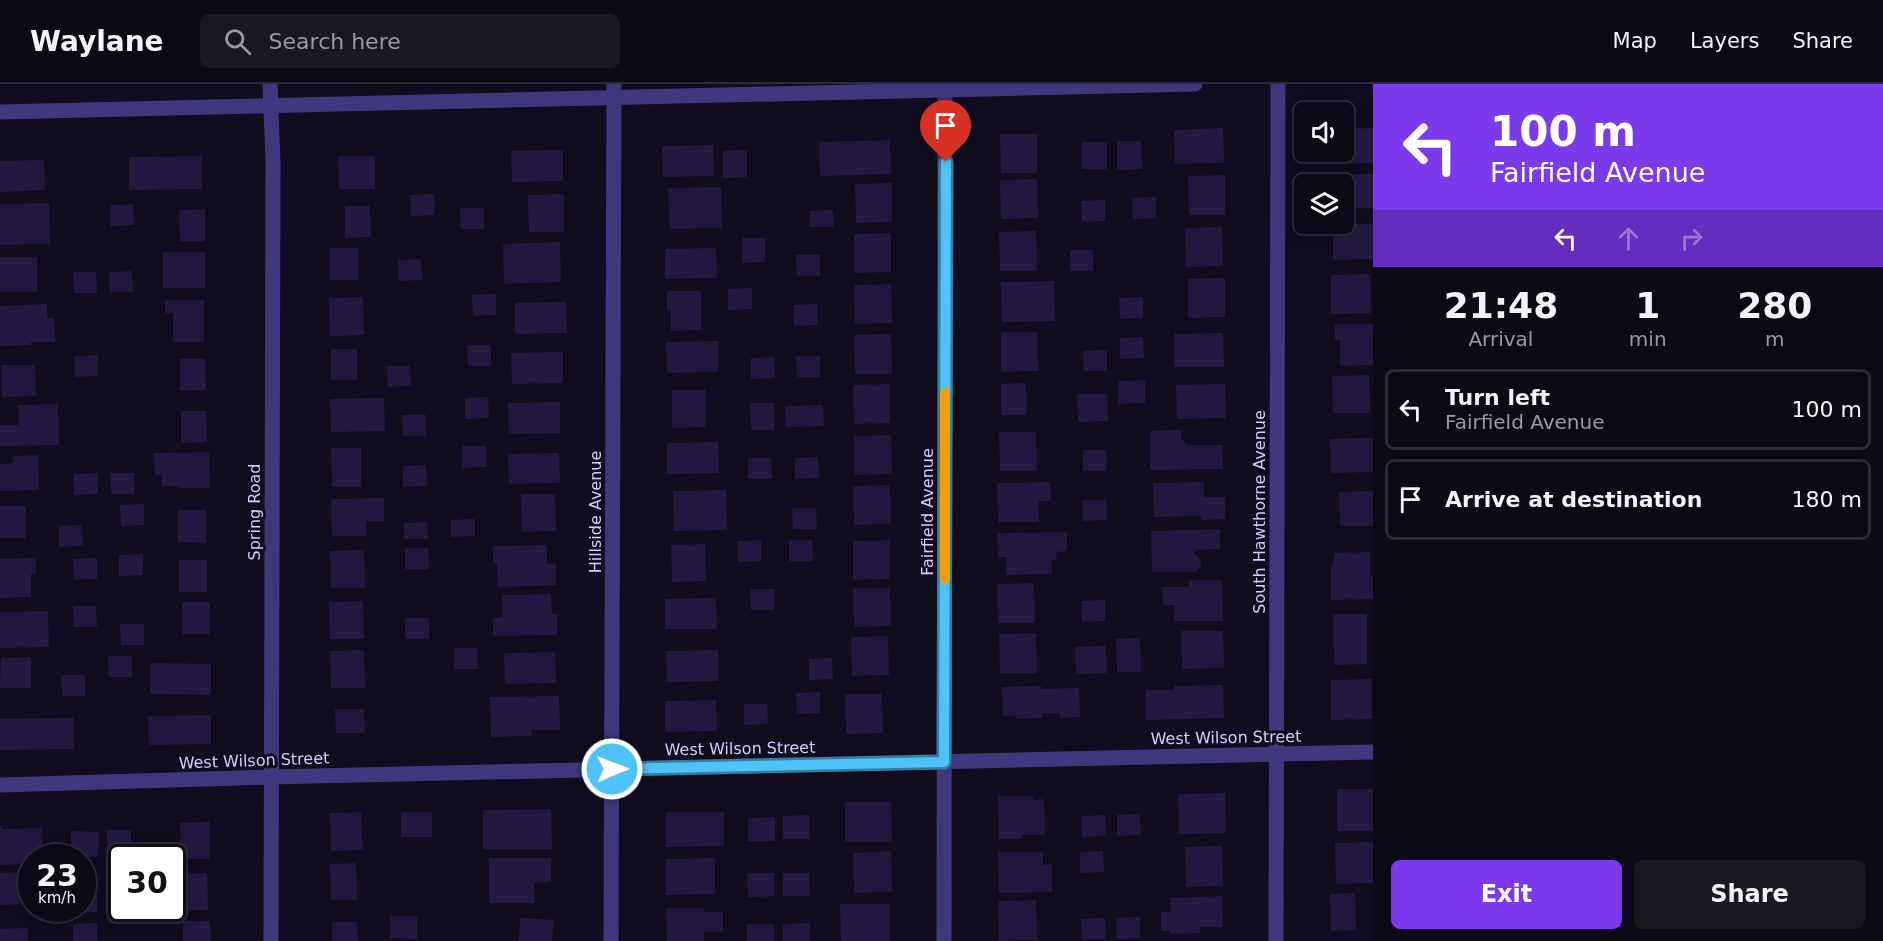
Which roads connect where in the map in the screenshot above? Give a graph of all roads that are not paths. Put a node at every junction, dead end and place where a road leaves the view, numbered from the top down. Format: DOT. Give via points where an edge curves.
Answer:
graph roads {
  1 [pos="270,84"];
  2 [pos="1195,84"];
  3 [pos="1278,84"];
  4 [pos="946,87"];
  5 [pos="614,91"];
  6 [pos="271,106"];
  7 [pos="0,112"];
  8 [pos="1373,752"];
  9 [pos="1276,754"];
  10 [pos="944,762"];
  11 [pos="612,769"];
  12 [pos="271,777"];
  13 [pos="0,785"];
  14 [pos="271,941"];
  15 [pos="611,941"];
  16 [pos="944,941"];
  17 [pos="1276,941"];
  1 -- 6 [label="street, Spring Road"];
  2 -- 4 [label="street"];
  3 -- 9 [label="street, South Hawthorne Avenue"];
  4 -- 5 [label="street"];
  4 -- 10 [label="street, Fairfield Avenue"];
  5 -- 6 [label="street"];
  5 -- 11 [label="street, Hillside Avenue"];
  6 -- 7 [label="street"];
  6 -- 12 [label="street, Spring Road"];
  8 -- 9 [label="street, West Wilson Street"];
  9 -- 10 [label="street, West Wilson Street"];
  9 -- 17 [label="street, South Hawthorne Avenue"];
  10 -- 11 [label="street, West Wilson Street"];
  10 -- 16 [label="street, Fairfield Avenue"];
  11 -- 12 [label="street, West Wilson Street"];
  11 -- 15 [label="street, Hillside Avenue"];
  12 -- 13 [label="street, West Wilson Street"];
  12 -- 14 [label="street, Spring Road"];
}
